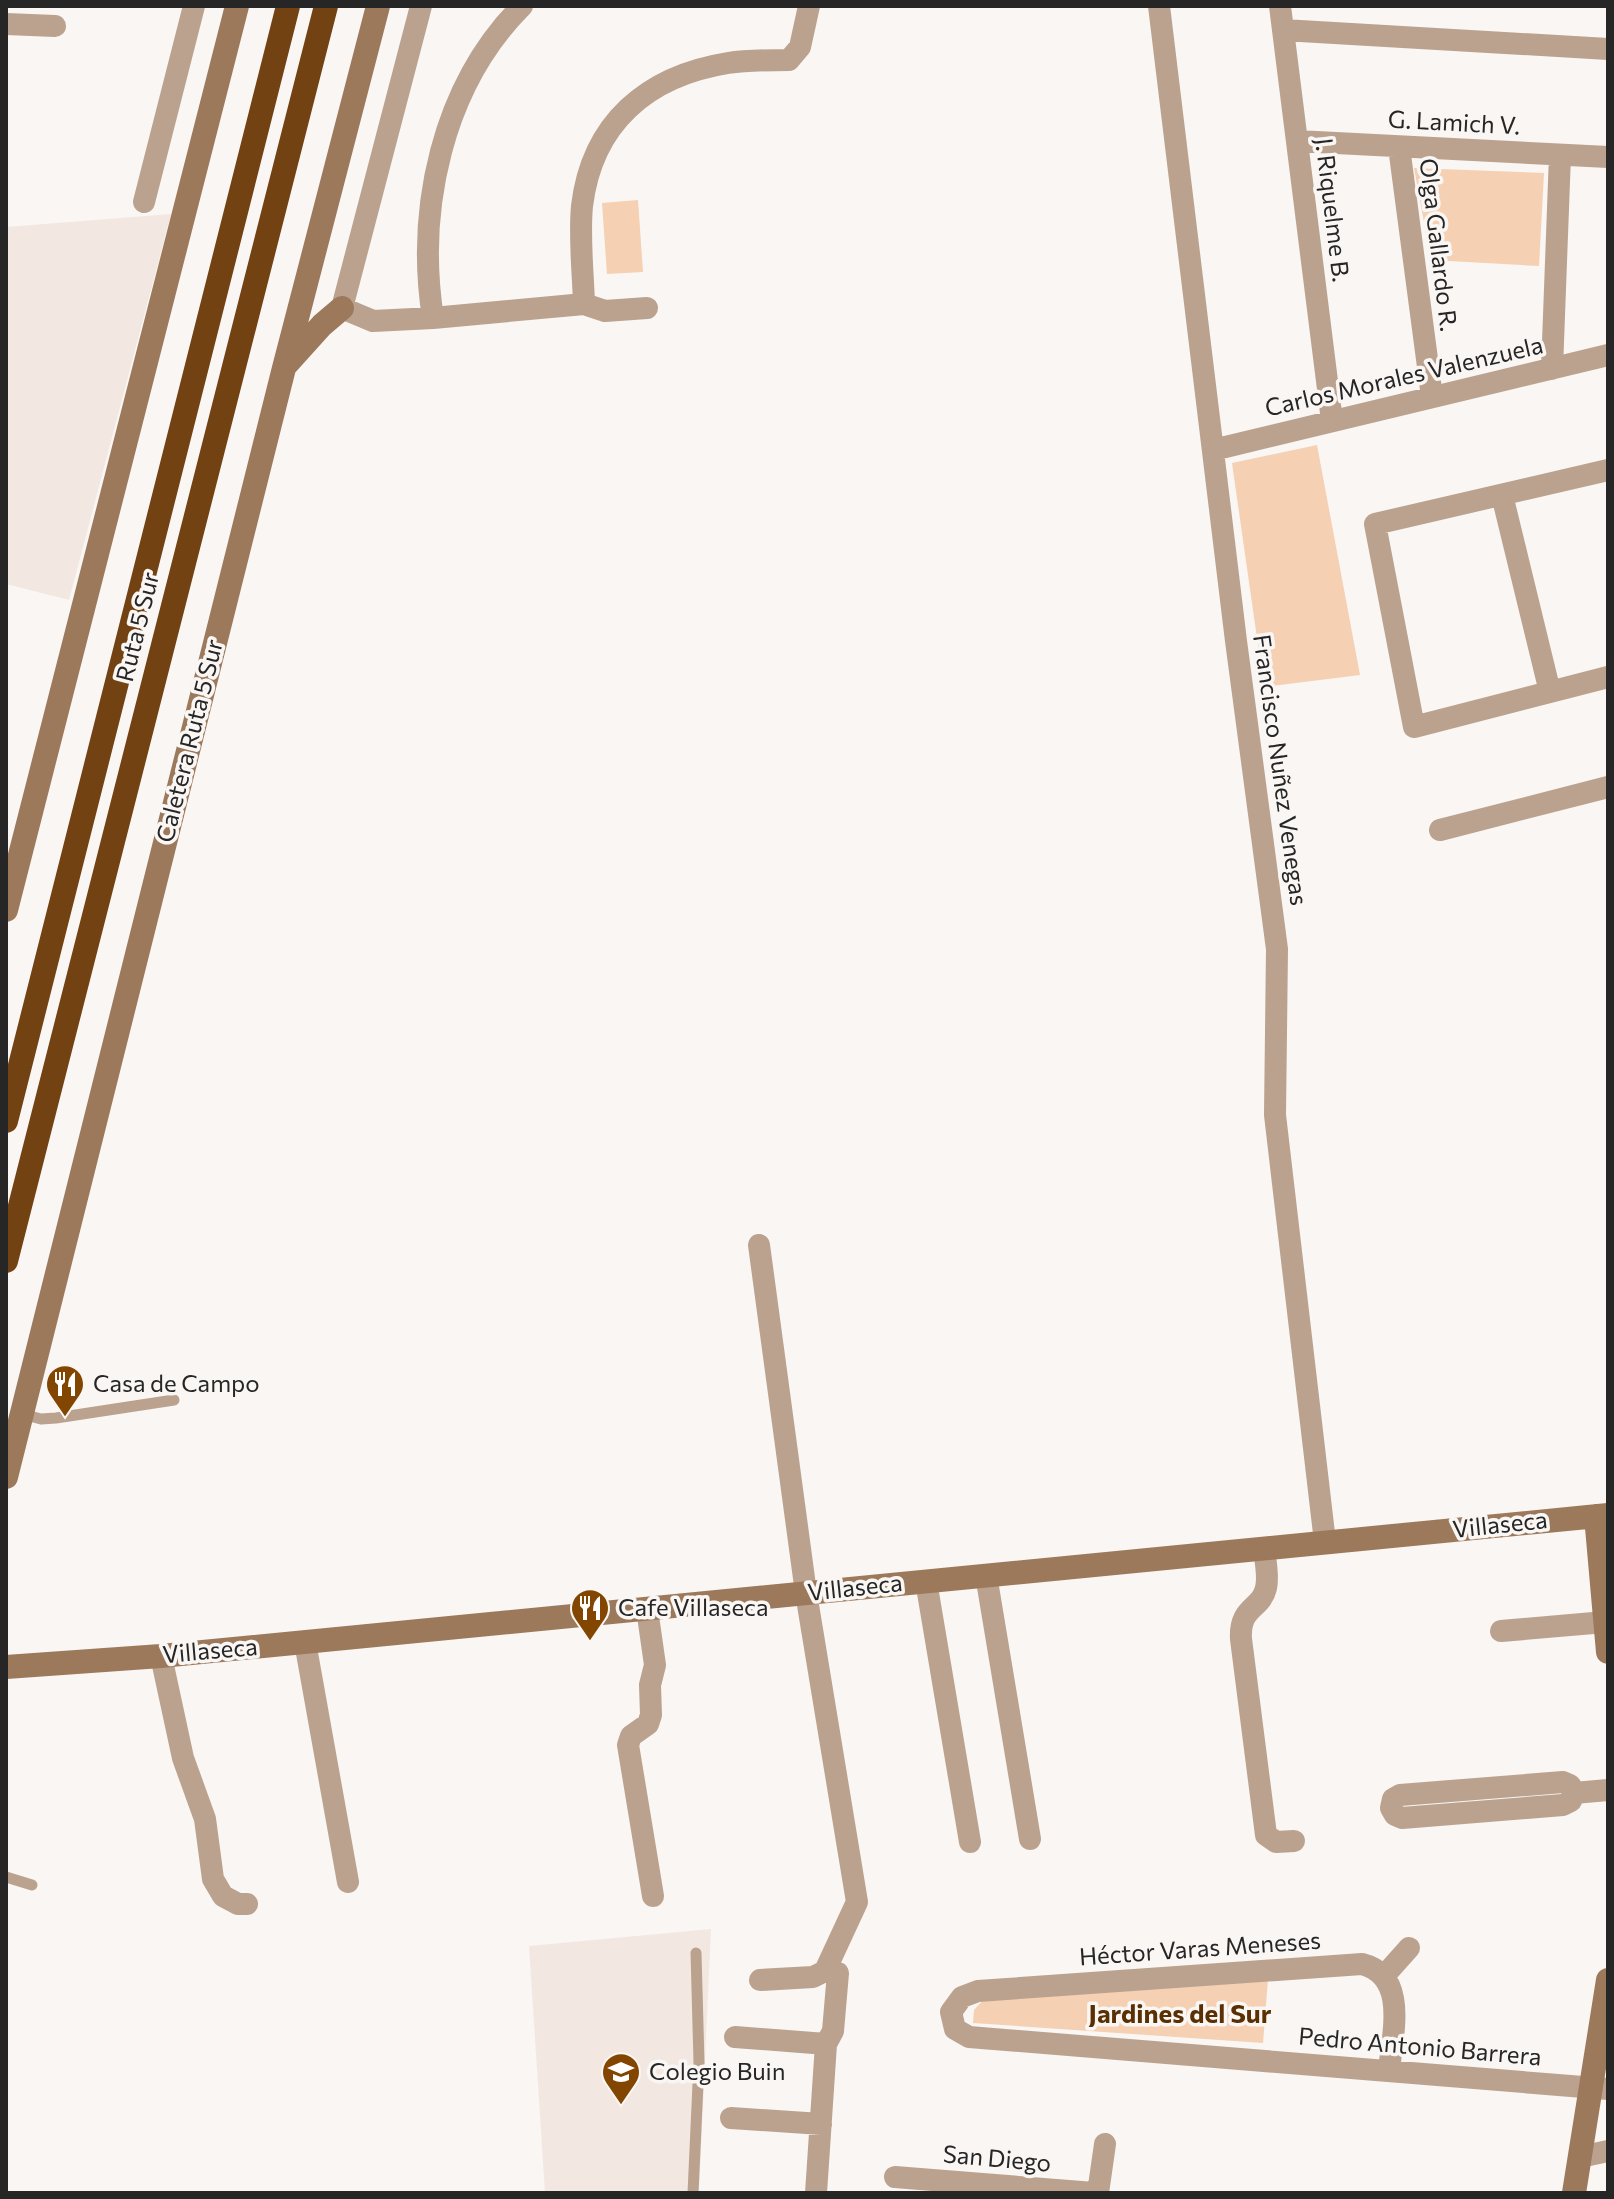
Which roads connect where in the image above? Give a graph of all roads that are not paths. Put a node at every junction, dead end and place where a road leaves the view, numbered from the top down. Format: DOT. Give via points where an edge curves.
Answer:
graph roads {
  1 [pos="194,6"];
  2 [pos="237,6"];
  3 [pos="288,6"];
  4 [pos="326,6"];
  5 [pos="378,6"];
  6 [pos="421,6"];
  7 [pos="522,6"];
  8 [pos="809,6"];
  9 [pos="1159,6"];
  10 [pos="1280,6"];
  11 [pos="6,24"];
  12 [pos="55,26"];
  13 [pos="1283,30"];
  14 [pos="1608,49"];
  15 [pos="1297,141"];
  16 [pos="1399,147"];
  17 [pos="1560,155"];
  18 [pos="1608,157"];
  19 [pos="144,202"];
  20 [pos="584,304"];
  21 [pos="342,308"];
  22 [pos="647,308"];
  23 [pos="433,318"];
  24 [pos="1608,355"];
  25 [pos="284,368"];
  26 [pos="1552,369"];
  27 [pos="1432,397"];
  28 [pos="1332,421"];
  29 [pos="1213,450"];
  30 [pos="1608,470"];
  31 [pos="1502,495"];
  32 [pos="1608,677"];
  33 [pos="1550,692"];
  34 [pos="1608,787"];
  35 [pos="1440,830"];
  36 [pos="6,910"];
  37 [pos="6,1121"];
  38 [pos="759,1245"];
  39 [pos="6,1261"];
  40 [pos="174,1400"];
  41 [pos="22,1414"];
  42 [pos="6,1477"];
  43 [pos="1602,1515"];
  44 [pos="1325,1542"];
  45 [pos="1264,1548"];
  46 [pos="986,1575"];
  47 [pos="926,1581"];
  48 [pos="806,1593"];
  49 [pos="647,1609"];
  50 [pos="1605,1622"];
  51 [pos="1501,1631"];
  52 [pos="299,1642"];
  53 [pos="1608,1652"];
  54 [pos="161,1656"];
  55 [pos="6,1667"];
  56 [pos="1475,1789"];
  57 [pos="1608,1790"];
  58 [pos="1574,1793"];
  59 [pos="1477,1812"];
  60 [pos="1030,1839"];
  61 [pos="1294,1841"];
  62 [pos="970,1842"];
  63 [pos="6,1877"];
  64 [pos="342,1881"];
  65 [pos="32,1885"];
  66 [pos="653,1896"];
  67 [pos="247,1904"];
  68 [pos="1409,1948"];
  69 [pos="696,1953"];
  70 [pos="838,1973"];
  71 [pos="1384,1976"];
  72 [pos="760,1980"];
  73 [pos="1608,1980"];
  74 [pos="1606,2010"];
  75 [pos="959,2033"];
  76 [pos="735,2037"];
  77 [pos="826,2044"];
  78 [pos="1389,2071"];
  79 [pos="1599,2088"];
  80 [pos="731,2118"];
  81 [pos="821,2124"];
  82 [pos="1105,2144"];
  83 [pos="1608,2151"];
  84 [pos="1580,2157"];
  85 [pos="895,2177"];
  86 [pos="926,2186"];
  87 [pos="693,2193"];
  88 [pos="816,2193"];
  89 [pos="1096,2193"];
  90 [pos="1574,2193"];
  1 -- 19 [label="street"];
  2 -- 36 [label="main road"];
  3 -- 37 [label="highway, Ruta 5 Sur"];
  4 -- 39 [label="highway, Ruta 5 Sur"];
  5 -- 25 [label="main road, Caletera Ruta 5 Sur"];
  6 -- 21 [label="street"];
  7 -- 23 [label="street" via="475,67 451,117 429,222"];
  8 -- 20 [label="street" via="800,47 789,60 730,62 690,72 651,90 612,124 590,166 582,207"];
  9 -- 29 [label="street, Francisco Nuñez Venegas"];
  10 -- 13 [label="street, J. Riquelme B."];
  11 -- 12 [label="street"];
  13 -- 14 [label="street"];
  13 -- 15 [label="street, J. Riquelme B."];
  15 -- 16 [label="street, G. Lamich V."];
  15 -- 28 [label="street, J. Riquelme B."];
  16 -- 17 [label="street, G. Lamich V."];
  16 -- 27 [label="street, Olga Gallardo R."];
  17 -- 18 [label="street, G. Lamich V."];
  17 -- 26 [label="street"];
  20 -- 22 [label="street" via="605,311"];
  20 -- 23 [label="street"];
  21 -- 23 [label="street" via="373,321"];
  21 -- 25 [label="main road"];
  24 -- 26 [label="street, Carlos Morales Valenzuela"];
  25 -- 41 [label="main road, Caletera Ruta 5 Sur"];
  26 -- 27 [label="street, Carlos Morales Valenzuela"];
  27 -- 28 [label="street, Carlos Morales Valenzuela"];
  28 -- 29 [label="street, Carlos Morales Valenzuela"];
  29 -- 44 [label="street, Francisco Nuñez Venegas" via="1277,949 1275,1115"];
  30 -- 31 [label="street"];
  31 -- 33 [label="street"];
  31 -- 33 [label="street" via="1375,524 1414,727"];
  32 -- 33 [label="street"];
  34 -- 35 [label="street"];
  38 -- 48 [label="street"];
  40 -- 41 [label="lane" via="56,1418"];
  41 -- 42 [label="main road, Caletera Ruta 5 Sur"];
  43 -- 44 [label="main road, Villaseca"];
  43 -- 50 [label="main road"];
  44 -- 45 [label="main road, Villaseca"];
  45 -- 46 [label="main road, Villaseca"];
  45 -- 61 [label="street" via="1267,1586 1245,1614 1241,1639 1266,1835 1276,1842"];
  46 -- 47 [label="main road, Villaseca"];
  46 -- 60 [label="street"];
  47 -- 48 [label="main road, Villaseca"];
  47 -- 62 [label="street"];
  48 -- 49 [label="main road, Villaseca"];
  48 -- 72 [label="street" via="857,1902 825,1971 813,1977"];
  49 -- 52 [label="main road, Villaseca"];
  49 -- 66 [label="street" via="655,1665 651,1715 628,1745"];
  50 -- 51 [label="street"];
  50 -- 53 [label="main road"];
  52 -- 54 [label="main road, Villaseca"];
  52 -- 64 [label="street"];
  54 -- 55 [label="main road, Villaseca"];
  54 -- 67 [label="street" via="183,1758 205,1819 213,1879 223,1896"];
  56 -- 58 [label="street" via="1563,1782"];
  56 -- 59 [label="street"];
  56 -- 59 [label="street" via="1400,1795 1391,1808 1402,1818"];
  57 -- 58 [label="street"];
  58 -- 59 [label="street" via="1563,1805"];
  63 -- 65 [label="lane"];
  68 -- 71 [label="street"];
  69 -- 87 [label="lane" via="699,2062"];
  70 -- 77 [label="street" via="833,2031"];
  71 -- 75 [label="street, Héctor Varas Meneses" via="1370,1966 1353,1964 978,1991 953,2006 951,2019"];
  71 -- 78 [label="street" via="1394,1997"];
  73 -- 74 [label="main road"];
  74 -- 79 [label="main road"];
  75 -- 78 [label="street, Pedro Antonio Barrera"];
  76 -- 77 [label="street"];
  77 -- 81 [label="street"];
  78 -- 79 [label="street, Pedro Antonio Barrera"];
  79 -- 84 [label="main road"];
  80 -- 81 [label="street"];
  81 -- 88 [label="street"];
  82 -- 89 [label="street"];
  83 -- 84 [label="street"];
  84 -- 90 [label="main road"];
  85 -- 86 [label="street, San Diego"];
  86 -- 89 [label="street, San Diego"];
}
